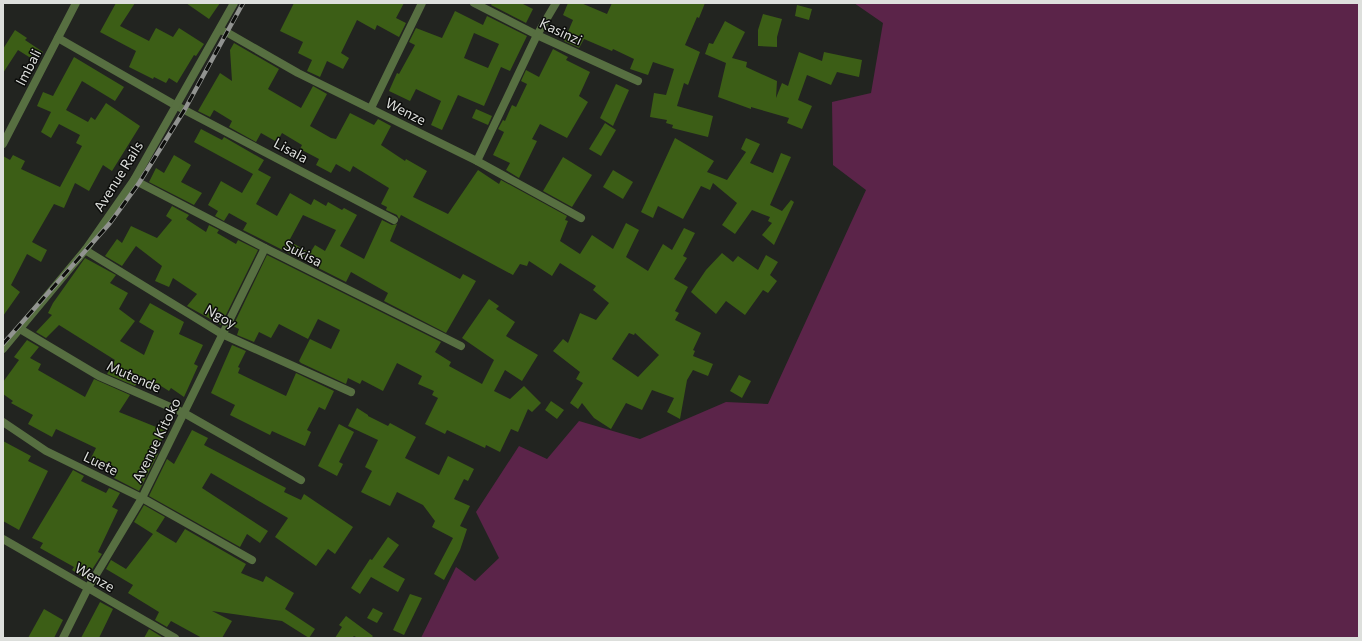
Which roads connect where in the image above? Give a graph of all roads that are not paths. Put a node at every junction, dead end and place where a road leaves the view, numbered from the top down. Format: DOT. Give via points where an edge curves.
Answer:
graph roads {
  1 [pos="76,3"];
  2 [pos="234,3"];
  3 [pos="422,3"];
  4 [pos="474,3"];
  5 [pos="556,3"];
  6 [pos="220,30"];
  7 [pos="537,35"];
  8 [pos="58,38"];
  9 [pos="638,81"];
  10 [pos="175,105"];
  11 [pos="371,108"];
  12 [pos="3,144"];
  13 [pos="476,161"];
  14 [pos="134,180"];
  15 [pos="580,218"];
  16 [pos="394,220"];
  17 [pos="265,248"];
  18 [pos="85,250"];
  19 [pos="20,329"];
  20 [pos="222,334"];
  21 [pos="461,346"];
  22 [pos="3,349"];
  23 [pos="351,392"];
  24 [pos="184,413"];
  25 [pos="3,422"];
  26 [pos="301,480"];
  27 [pos="142,498"];
  28 [pos="3,539"];
  29 [pos="252,560"];
  30 [pos="88,588"];
  31 [pos="63,638"];
  32 [pos="175,638"];
  1 -- 8 [label="street, Imbali"];
  2 -- 6 [label="street, Avenue Rails"];
  3 -- 11 [label="street"];
  4 -- 7 [label="street, Kasinzi"];
  5 -- 7 [label="street"];
  6 -- 10 [label="street, Avenue Rails"];
  6 -- 11 [label="street, Wenze" via="228,32 298,73"];
  7 -- 9 [label="street, Kasinzi"];
  7 -- 13 [label="street"];
  8 -- 10 [label="street, Lisala"];
  8 -- 12 [label="street, Imbali"];
  10 -- 14 [label="street, Avenue Rails"];
  10 -- 16 [label="street, Lisala"];
  11 -- 13 [label="street, Wenze"];
  13 -- 15 [label="street, Wenze"];
  14 -- 17 [label="street, Sukisa"];
  14 -- 18 [label="street, Avenue Rails"];
  17 -- 20 [label="street, Avenue Kitoko"];
  17 -- 21 [label="street, Sukisa"];
  18 -- 19 [label="street, Avenue Rails"];
  18 -- 20 [label="street, Ngoy"];
  19 -- 22 [label="street, Avenue Rails"];
  19 -- 24 [label="street, Mutende" via="99,376"];
  20 -- 23 [label="street, Ngoy"];
  20 -- 24 [label="street, Avenue Kitoko"];
  24 -- 26 [label="street, Mutende"];
  24 -- 27 [label="street, Avenue Kitoko"];
  25 -- 27 [label="street, Luete" via="46,451"];
  27 -- 29 [label="street, Luete"];
  27 -- 30 [label="street, Avenue Kitoko"];
  28 -- 30 [label="street, Wenze"];
  30 -- 31 [label="street, Avenue Kitoko"];
  30 -- 32 [label="street, Wenze"];
}
